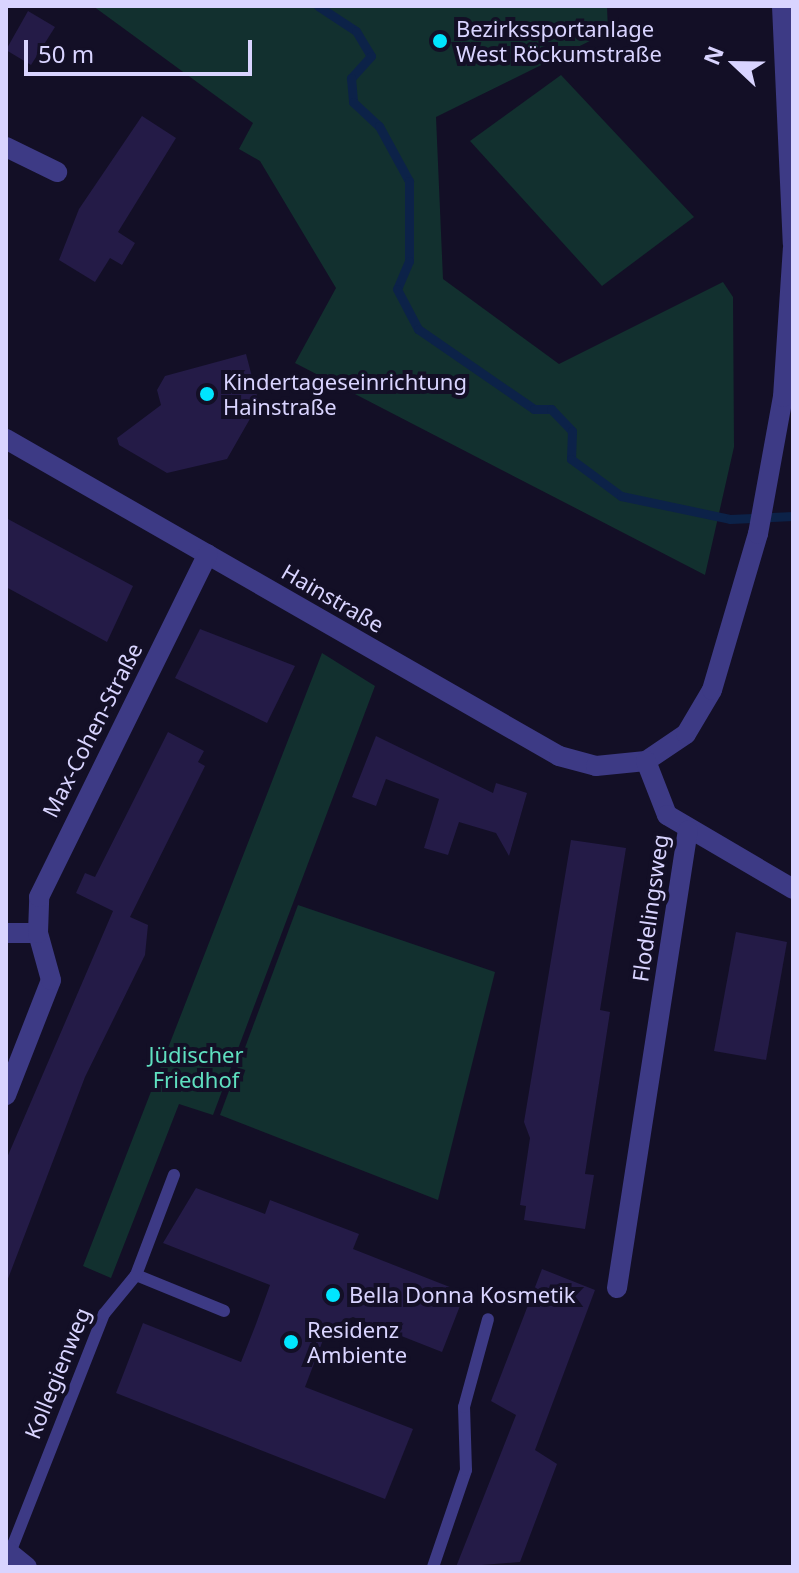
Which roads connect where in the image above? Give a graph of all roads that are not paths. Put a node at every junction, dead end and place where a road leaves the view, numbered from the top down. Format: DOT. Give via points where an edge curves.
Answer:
graph roads {
  1 [pos="782,6"];
  2 [pos="6,147"];
  3 [pos="57,172"];
  4 [pos="793,246"];
  5 [pos="6,439"];
  6 [pos="208,554"];
  7 [pos="646,761"];
  8 [pos="688,830"];
  9 [pos="793,889"];
  10 [pos="6,933"];
  11 [pos="38,933"];
  12 [pos="6,1095"];
  13 [pos="174,1175"];
  14 [pos="136,1275"];
  15 [pos="617,1288"];
  16 [pos="224,1311"];
  17 [pos="488,1319"];
  18 [pos="8,1550"];
  19 [pos="27,1567"];
  20 [pos="433,1567"];
  1 -- 4 [label="street"];
  2 -- 3 [label="street"];
  4 -- 7 [label="street" via="783,397 758,534 706,703 686,734"];
  5 -- 6 [label="street, Hainstraße"];
  6 -- 7 [label="street, Hainstraße" via="559,756 596,766"];
  6 -- 11 [label="street, Max-Cohen-Straße" via="55,859 39,897"];
  7 -- 8 [label="street, Flodelingsweg" via="667,815"];
  8 -- 9 [label="street"];
  8 -- 15 [label="street, Flodelingsweg"];
  10 -- 11 [label="street"];
  11 -- 12 [label="street, Max-Cohen-Straße" via="51,980"];
  13 -- 14 [label="lane, Kollegienweg"];
  14 -- 16 [label="lane"];
  14 -- 18 [label="lane, Kollegienweg" via="104,1314"];
  17 -- 20 [label="lane" via="464,1407 466,1470"];
  18 -- 19 [label="street, Kollegienweg"];
}
